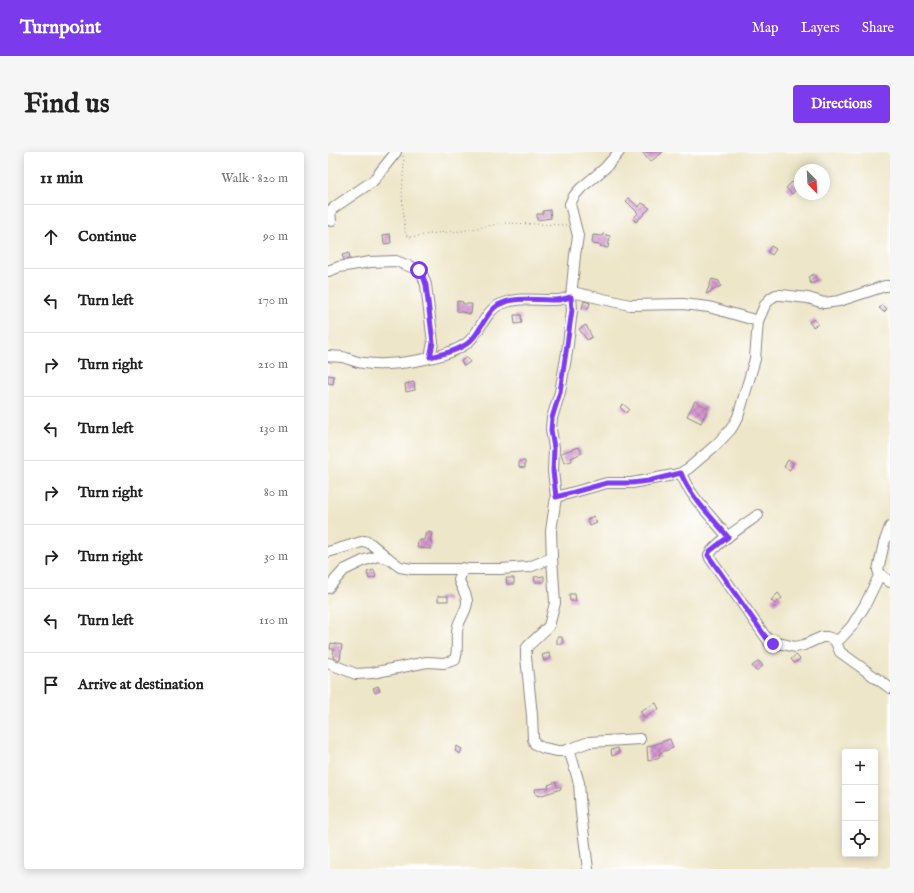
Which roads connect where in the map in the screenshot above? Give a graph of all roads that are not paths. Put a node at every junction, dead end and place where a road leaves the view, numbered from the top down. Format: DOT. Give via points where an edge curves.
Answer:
graph roads {
  1 [pos="396,152"];
  2 [pos="619,152"];
  3 [pos="331,221"];
  4 [pos="328,271"];
  5 [pos="890,286"];
  6 [pos="571,295"];
  7 [pos="758,321"];
  8 [pos="328,356"];
  9 [pos="430,357"];
  10 [pos="681,473"];
  11 [pos="556,497"];
  12 [pos="758,516"];
  13 [pos="890,527"];
  14 [pos="728,537"];
  15 [pos="328,552"];
  16 [pos="388,558"];
  17 [pos="552,558"];
  18 [pos="463,568"];
  19 [pos="880,574"];
  20 [pos="890,582"];
  21 [pos="328,588"];
  22 [pos="835,640"];
  23 [pos="328,663"];
  24 [pos="890,688"];
  25 [pos="640,739"];
  26 [pos="569,749"];
  27 [pos="588,869"];
  1 -- 3 [label="street" via="373,181 330,212"];
  2 -- 6 [label="street" via="605,168 589,180 570,204 578,236"];
  4 -- 9 [label="street" via="370,262 396,261 419,270 426,285 433,343"];
  5 -- 7 [label="street" via="824,303 808,298 776,295 765,305"];
  6 -- 7 [label="street" via="630,305 683,304"];
  6 -- 9 [label="street" via="555,300 528,298 500,304 467,343"];
  6 -- 11 [label="street" via="572,310 566,352 551,430"];
  7 -- 10 [label="street" via="755,359 738,418 717,444"];
  8 -- 9 [label="street" via="344,357 363,363 396,364"];
  10 -- 11 [label="street" via="648,481 607,483"];
  10 -- 14 [label="street" via="693,495"];
  11 -- 17 [label="street" via="551,531"];
  12 -- 14 [label="street"];
  13 -- 19 [label="street" via="878,570"];
  14 -- 22 [label="street" via="708,555 770,643 795,647 822,637"];
  15 -- 16 [label="street" via="364,541"];
  16 -- 18 [label="street" via="400,567 412,569"];
  16 -- 21 [label="street" via="378,556 352,566 344,570"];
  17 -- 18 [label="street" via="529,567"];
  17 -- 26 [label="street" via="555,603 552,618 548,626 526,649 533,739 535,744 543,748 558,751"];
  18 -- 23 [label="street" via="459,580 467,604 457,628 455,660 356,674"];
  19 -- 20 [label="street"];
  19 -- 22 [label="street" via="852,626 840,639"];
  22 -- 24 [label="street" via="840,652"];
  25 -- 26 [label="street" via="589,742"];
  26 -- 27 [label="street" via="579,783"];
}
